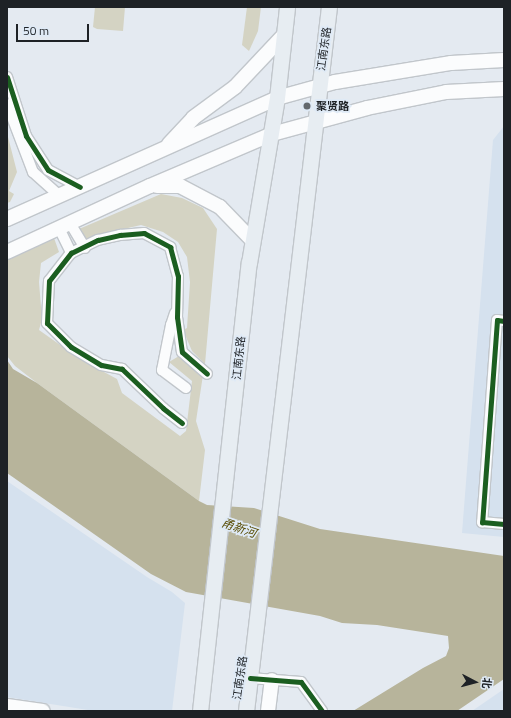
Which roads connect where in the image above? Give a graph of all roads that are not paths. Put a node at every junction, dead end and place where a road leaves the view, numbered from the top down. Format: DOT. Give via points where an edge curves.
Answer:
graph roads {
  1 [pos="287,7"];
  2 [pos="329,7"];
  3 [pos="284,35"];
  4 [pos="504,60"];
  5 [pos="7,77"];
  6 [pos="318,88"];
  7 [pos="504,89"];
  8 [pos="278,98"];
  9 [pos="7,104"];
  10 [pos="315,123"];
  11 [pos="272,134"];
  12 [pos="166,149"];
  13 [pos="150,186"];
  14 [pos="80,187"];
  15 [pos="54,198"];
  16 [pos="7,219"];
  17 [pos="64,226"];
  18 [pos="253,241"];
  19 [pos="85,248"];
  20 [pos="7,252"];
  21 [pos="71,254"];
  22 [pos="177,310"];
  23 [pos="504,321"];
  24 [pos="207,374"];
  25 [pos="186,388"];
  26 [pos="182,423"];
  27 [pos="504,524"];
  28 [pos="250,678"];
  29 [pos="272,680"];
  30 [pos="7,706"];
  31 [pos="43,711"];
  32 [pos="200,711"];
  33 [pos="246,711"];
  34 [pos="268,711"];
  35 [pos="322,711"];
  1 -- 3 [label="main road, 江南东路"];
  2 -- 6 [label="main road, 江南东路"];
  3 -- 8 [label="main road, 江南东路"];
  3 -- 12 [label="main road" via="235,87 193,118"];
  4 -- 6 [label="main road" via="451,63 335,82"];
  5 -- 14 [label="street" via="26,136 48,170"];
  6 -- 8 [label="main road"];
  6 -- 10 [label="main road, 江南东路"];
  7 -- 10 [label="main road" via="446,92 367,108"];
  8 -- 11 [label="main road, 江南东路"];
  8 -- 12 [label="main road"];
  9 -- 15 [label="street" via="33,172"];
  10 -- 11 [label="main road"];
  10 -- 28 [label="main road, 江南东路"];
  11 -- 13 [label="main road"];
  11 -- 18 [label="main road, 江南东路"];
  12 -- 14 [label="main road"];
  13 -- 17 [label="main road"];
  13 -- 18 [label="main road" via="180,186 220,207"];
  14 -- 15 [label="main road"];
  15 -- 16 [label="main road"];
  17 -- 19 [label="street"];
  17 -- 20 [label="main road"];
  17 -- 21 [label="street"];
  18 -- 32 [label="main road, 江南东路"];
  19 -- 21 [label="street"];
  19 -- 22 [label="street" via="98,240 144,233 170,248 178,276"];
  21 -- 26 [label="street" via="49,281 47,323 71,347 101,365 122,369"];
  22 -- 24 [label="street" via="182,352"];
  22 -- 25 [label="street" via="171,325 162,370"];
  23 -- 27 [label="street" via="497,320 482,522"];
  28 -- 29 [label="street"];
  28 -- 33 [label="main road, 江南东路"];
  29 -- 34 [label="main road"];
  29 -- 35 [label="street" via="301,682"];
  30 -- 31 [label="main road"];
}
